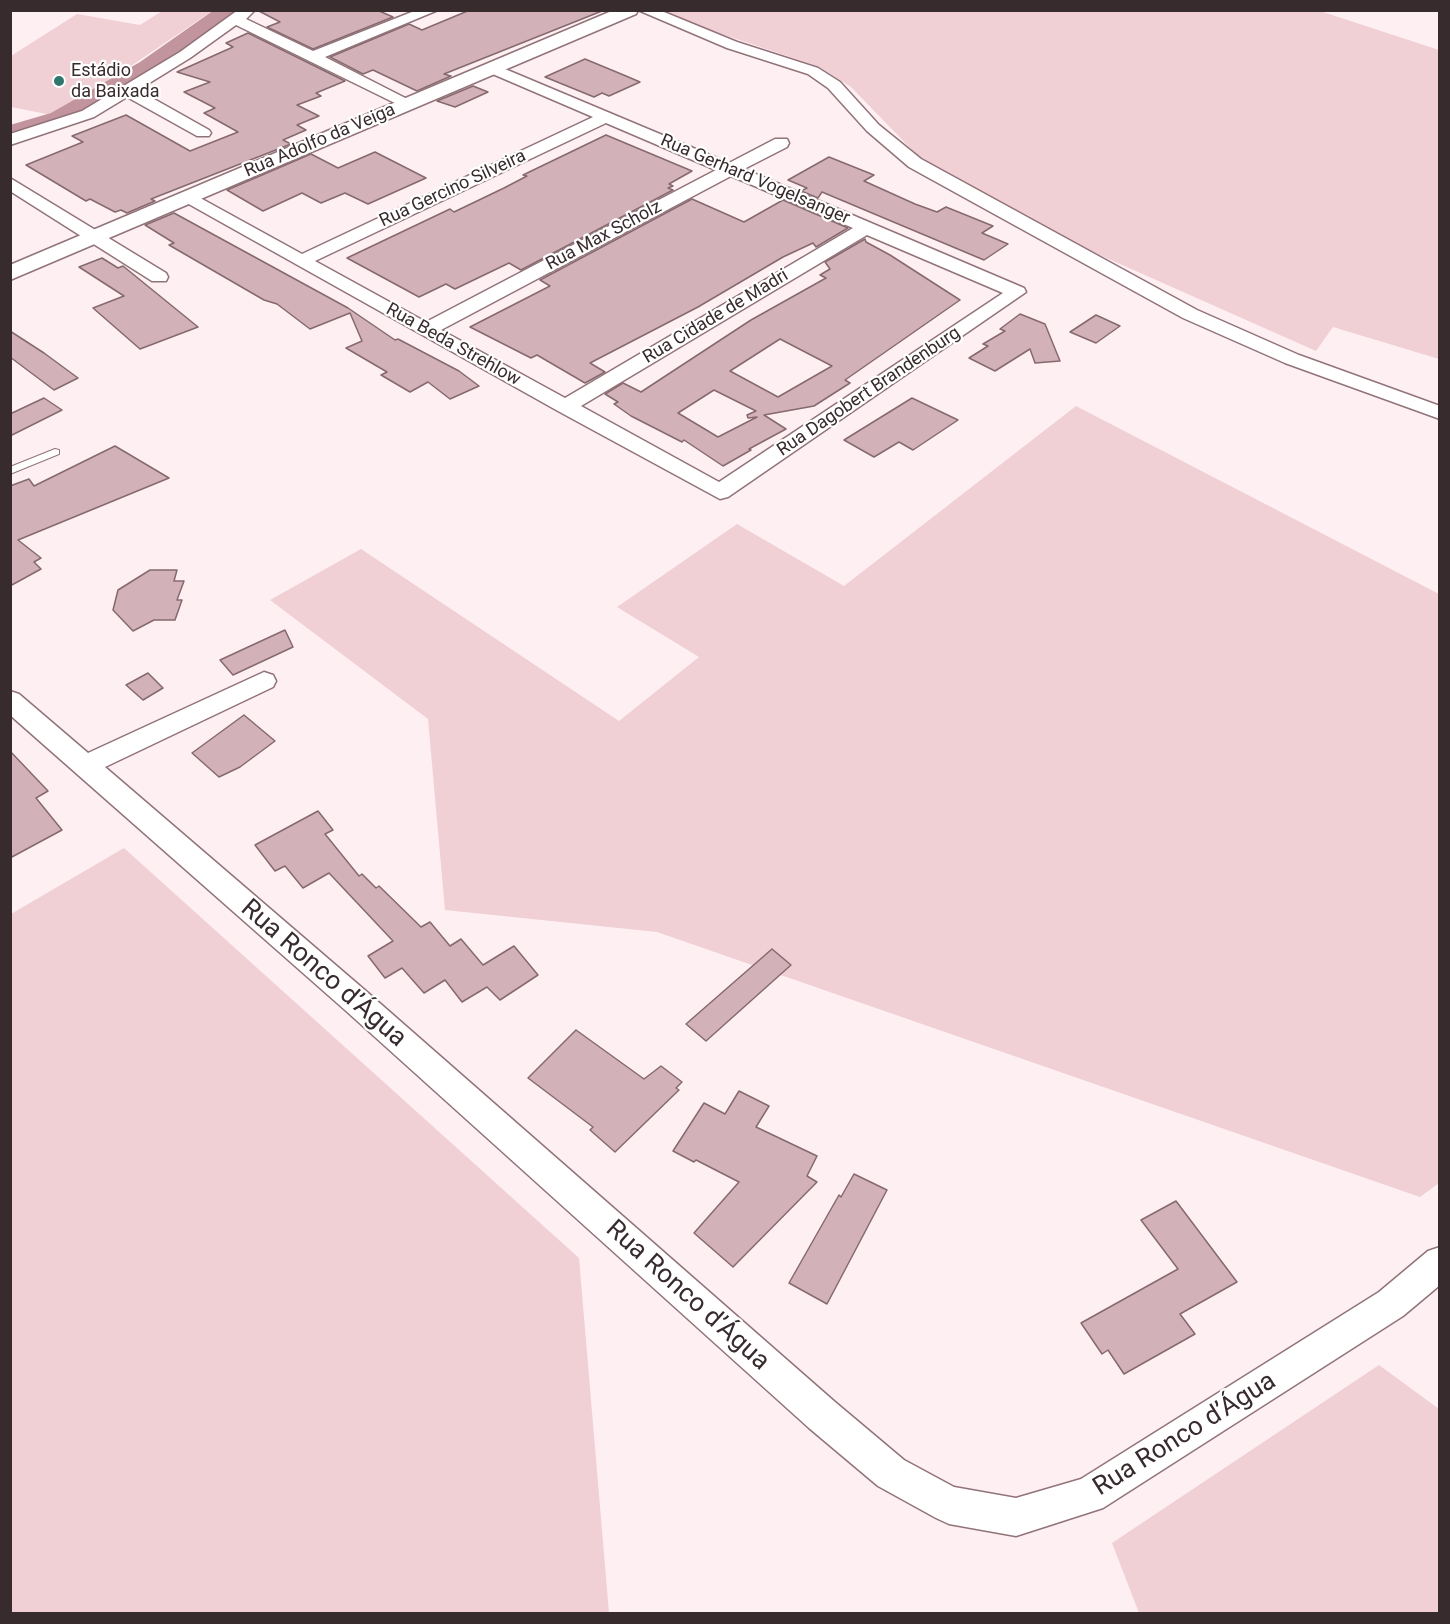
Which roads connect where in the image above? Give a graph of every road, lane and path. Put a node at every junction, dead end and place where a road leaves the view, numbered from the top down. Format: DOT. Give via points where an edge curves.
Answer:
graph roads {
  1 [pos="431,10"];
  2 [pos="630,10"];
  3 [pos="645,10"];
  4 [pos="241,15"];
  5 [pos="312,57"];
  6 [pos="493,69"];
  7 [pos="127,90"];
  8 [pos="409,104"];
  9 [pos="606,117"];
  10 [pos="203,133"];
  11 [pos="10,140"];
  12 [pos="781,143"];
  13 [pos="730,170"];
  14 [pos="10,183"];
  15 [pos="187,198"];
  16 [pos="866,228"];
  17 [pos="95,237"];
  18 [pos="301,261"];
  19 [pos="10,273"];
  20 [pos="159,277"];
  21 [pos="1017,292"];
  22 [pos="426,330"];
  23 [pos="566,407"];
  24 [pos="1440,413"];
  25 [pos="55,452"];
  26 [pos="10,471"];
  27 [pos="720,492"];
  28 [pos="264,681"];
  29 [pos="10,700"];
  30 [pos="84,766"];
  31 [pos="1440,1263"];
  1 -- 5 [label="street"];
  2 -- 6 [label="street, Rua Adolfo da Veiga"];
  3 -- 24 [label="street" via="732,45 813,71 834,85 873,128 915,163 1190,314 1284,355"];
  4 -- 5 [label="street"];
  4 -- 7 [label="street"];
  5 -- 8 [label="street"];
  6 -- 8 [label="street, Rua Adolfo da Veiga"];
  6 -- 9 [label="street, Rua Gerhard Vogelsanger"];
  7 -- 10 [label="street"];
  7 -- 11 [label="street" via="88,114"];
  8 -- 15 [label="street, Rua Adolfo da Veiga"];
  9 -- 13 [label="street, Rua Gerhard Vogelsanger"];
  9 -- 18 [label="street, Rua Gercino Silveira"];
  12 -- 13 [label="street, Rua Max Scholz"];
  13 -- 16 [label="street, Rua Gerhard Vogelsanger"];
  13 -- 22 [label="street, Rua Max Scholz"];
  14 -- 17 [label="street"];
  15 -- 17 [label="street, Rua Adolfo da Veiga"];
  15 -- 18 [label="street, Rua Beda Strehlow"];
  16 -- 21 [label="street, Rua Gerhard Vogelsanger"];
  16 -- 23 [label="street, Rua Cidade de Madri"];
  17 -- 19 [label="street, Rua Adolfo da Veiga"];
  17 -- 20 [label="street"];
  18 -- 22 [label="street, Rua Beda Strehlow"];
  21 -- 27 [label="street, Rua Dagobert Brandenburg"];
  22 -- 23 [label="street, Rua Beda Strehlow"];
  23 -- 27 [label="street, Rua Beda Strehlow"];
  25 -- 26 [label="lane"];
  28 -- 30 [label="street"];
  29 -- 30 [label="street, Rua Ronco d’Água"];
  30 -- 31 [label="street, Rua Ronco d’Água" via="356,1001 822,1415 891,1473 949,1505 1016,1517 1090,1496 1392,1304"];
}
